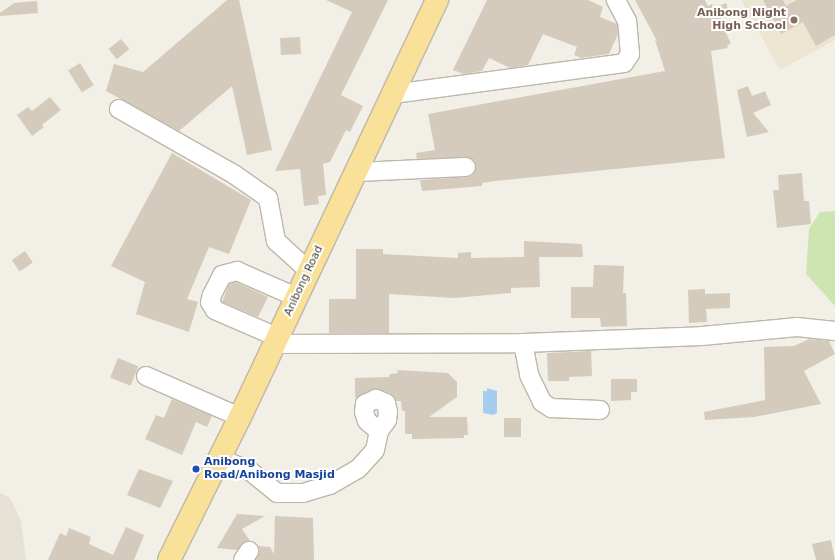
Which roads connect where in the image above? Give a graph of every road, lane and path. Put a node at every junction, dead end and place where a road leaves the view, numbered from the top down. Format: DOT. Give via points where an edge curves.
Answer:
graph roads {
  1 [pos="437,0"];
  2 [pos="616,0"];
  3 [pos="393,94"];
  4 [pos="119,109"];
  5 [pos="466,167"];
  6 [pos="356,172"];
  7 [pos="309,271"];
  8 [pos="296,297"];
  9 [pos="835,331"];
  10 [pos="276,341"];
  11 [pos="523,343"];
  12 [pos="146,376"];
  13 [pos="600,410"];
  14 [pos="240,416"];
  15 [pos="379,431"];
  16 [pos="219,458"];
  17 [pos="169,560"];
  1 -- 3 [label="main road, Anibong Road"];
  2 -- 3 [label="street" via="627,21 630,54 624,63"];
  3 -- 6 [label="main road, Anibong Road"];
  4 -- 7 [label="street" via="235,175 268,198 276,241"];
  5 -- 6 [label="street"];
  6 -- 7 [label="main road, Anibong Road"];
  7 -- 8 [label="main road, Anibong Road"];
  8 -- 10 [label="main road, Anibong Road"];
  8 -- 10 [label="street" via="237,271 222,275 212,295 210,302 215,310"];
  9 -- 11 [label="street" via="797,327 702,336"];
  10 -- 11 [label="street"];
  10 -- 14 [label="main road, Anibong Road"];
  11 -- 13 [label="street" via="529,375 542,402 551,408"];
  12 -- 14 [label="street"];
  14 -- 16 [label="main road, Anibong Road"];
  15 -- 16 [label="street" via="375,450 358,469 330,485 303,493 277,493 250,471"];
  16 -- 17 [label="main road, Anibong Road"];
}
